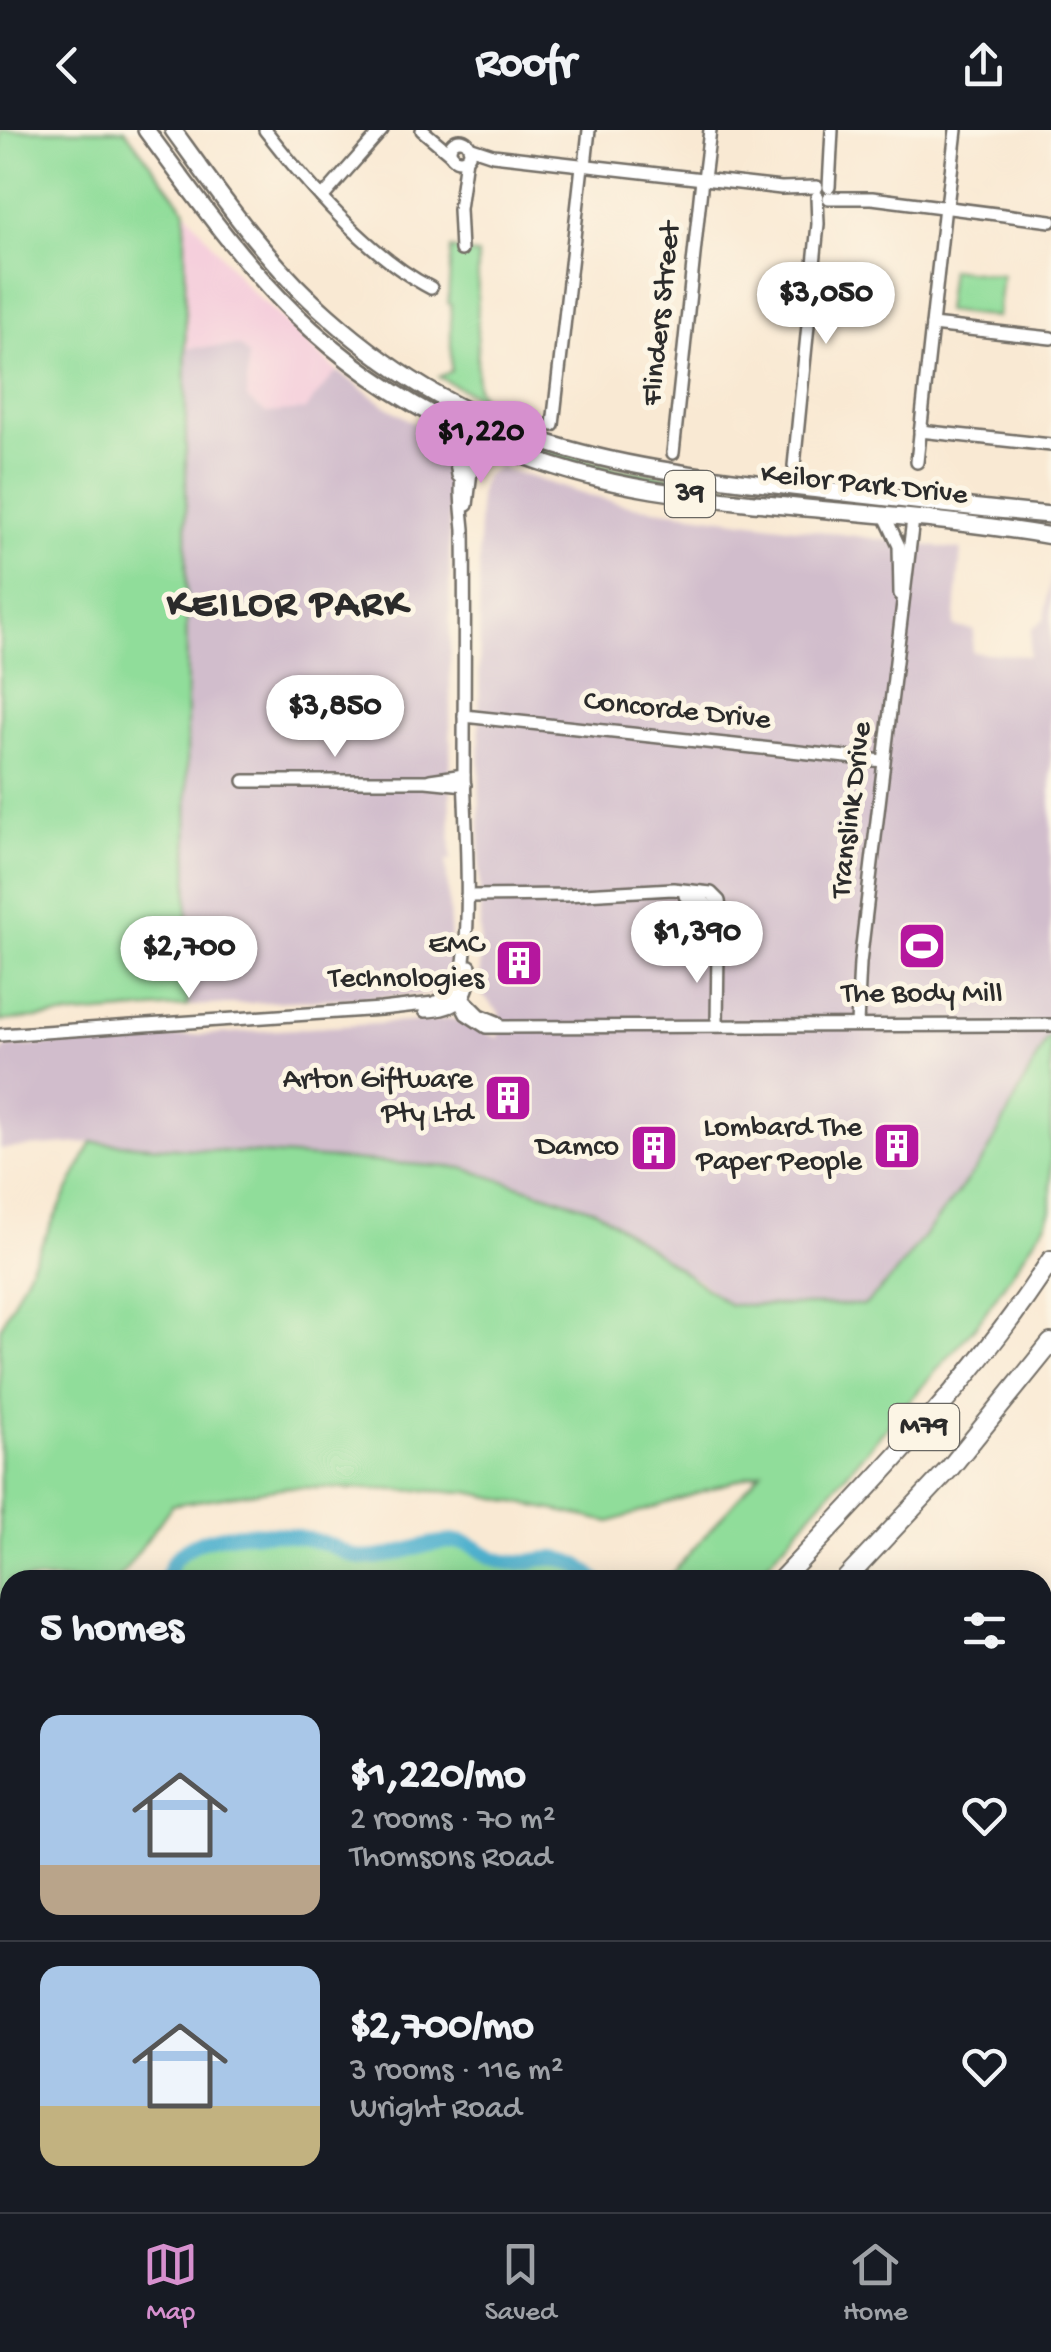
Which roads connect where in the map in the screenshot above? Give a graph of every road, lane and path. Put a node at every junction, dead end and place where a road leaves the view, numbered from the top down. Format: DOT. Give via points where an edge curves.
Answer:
graph roads {
  1 [pos="146,130"];
  2 [pos="173,130"];
  3 [pos="265,130"];
  4 [pos="382,130"];
  5 [pos="589,130"];
  6 [pos="710,130"];
  7 [pos="832,130"];
  8 [pos="956,130"];
  9 [pos="424,132"];
  10 [pos="460,146"];
  11 [pos="584,166"];
  12 [pos="703,179"];
  13 [pos="823,192"];
  14 [pos="322,198"];
  15 [pos="946,206"];
  16 [pos="1051,219"];
  17 [pos="461,250"];
  18 [pos="431,288"];
  19 [pos="306,296"];
  20 [pos="292,310"];
  21 [pos="932,325"];
  22 [pos="1051,338"];
  23 [pos="488,420"];
  24 [pos="452,425"];
  25 [pos="553,425"];
  26 [pos="920,431"];
  27 [pos="479,439"];
  28 [pos="1051,446"];
  29 [pos="674,454"];
  30 [pos="917,462"];
  31 [pos="794,466"];
  32 [pos="460,475"];
  33 [pos="915,500"];
  34 [pos="1051,515"];
  35 [pos="885,516"];
  36 [pos="912,519"];
  37 [pos="464,528"];
  38 [pos="1051,536"];
  39 [pos="902,603"];
  40 [pos="464,716"];
  41 [pos="884,760"];
  42 [pos="464,780"];
  43 [pos="244,781"];
  44 [pos="466,896"];
  45 [pos="460,999"];
  46 [pos="717,1024"];
  47 [pos="856,1024"];
  48 [pos="1051,1025"];
  49 [pos="0,1035"];
  50 [pos="1051,1260"];
  51 [pos="1051,1343"];
  52 [pos="790,1570"];
  53 [pos="853,1570"];
  1 -- 20 [label="main road, Keilor Park Drive / 39"];
  2 -- 19 [label="main road, Keilor Park Drive / 39"];
  3 -- 14 [label="street"];
  4 -- 14 [label="street"];
  5 -- 11 [label="street"];
  6 -- 12 [label="street, Flinders Street"];
  7 -- 13 [label="street"];
  8 -- 15 [label="street"];
  9 -- 10 [label="street"];
  10 -- 11 [label="street"];
  10 -- 17 [label="street"];
  11 -- 12 [label="street"];
  11 -- 25 [label="street"];
  12 -- 13 [label="street"];
  12 -- 29 [label="street, Flinders Street"];
  13 -- 15 [label="street"];
  13 -- 31 [label="street"];
  14 -- 18 [label="street" via="400,269"];
  15 -- 16 [label="street"];
  15 -- 21 [label="street"];
  19 -- 20 [label="main road"];
  19 -- 23 [label="main road, Keilor Park Drive / 39" via="409,379"];
  20 -- 24 [label="main road, Keilor Park Drive / 39" via="365,371"];
  21 -- 22 [label="street"];
  21 -- 26 [label="street"];
  23 -- 27 [label="street"];
  23 -- 33 [label="main road, Keilor Park Drive / 39" via="558,449 636,468"];
  24 -- 27 [label="main road, Keilor Park Drive / 39"];
  24 -- 32 [label="main road"];
  26 -- 28 [label="street"];
  26 -- 30 [label="street"];
  27 -- 32 [label="street"];
  27 -- 35 [label="main road, Keilor Park Drive / 39" via="564,470 638,487"];
  27 -- 37 [label="street"];
  32 -- 37 [label="street"];
  33 -- 34 [label="main road, Keilor Park Drive / 39"];
  33 -- 36 [label="main road"];
  35 -- 36 [label="main road, Keilor Park Drive / 39"];
  35 -- 39 [label="street, Translink Drive" via="899,546"];
  36 -- 38 [label="main road, Keilor Park Drive / 39"];
  36 -- 39 [label="street, Translink Drive"];
  37 -- 40 [label="street"];
  39 -- 41 [label="street, Translink Drive"];
  40 -- 41 [label="street, Concorde Drive"];
  40 -- 42 [label="street"];
  41 -- 47 [label="street, Translink Drive"];
  42 -- 43 [label="street"];
  42 -- 44 [label="street"];
  44 -- 45 [label="street" via="470,978"];
  44 -- 46 [label="street" via="650,892 704,901 718,948"];
  45 -- 46 [label="street" via="486,1027"];
  45 -- 49 [label="street"];
  46 -- 47 [label="street"];
  47 -- 48 [label="street"];
  50 -- 52 [label="highway, M79" via="902,1454"];
  51 -- 53 [label="highway, M79" via="960,1456"];
}
